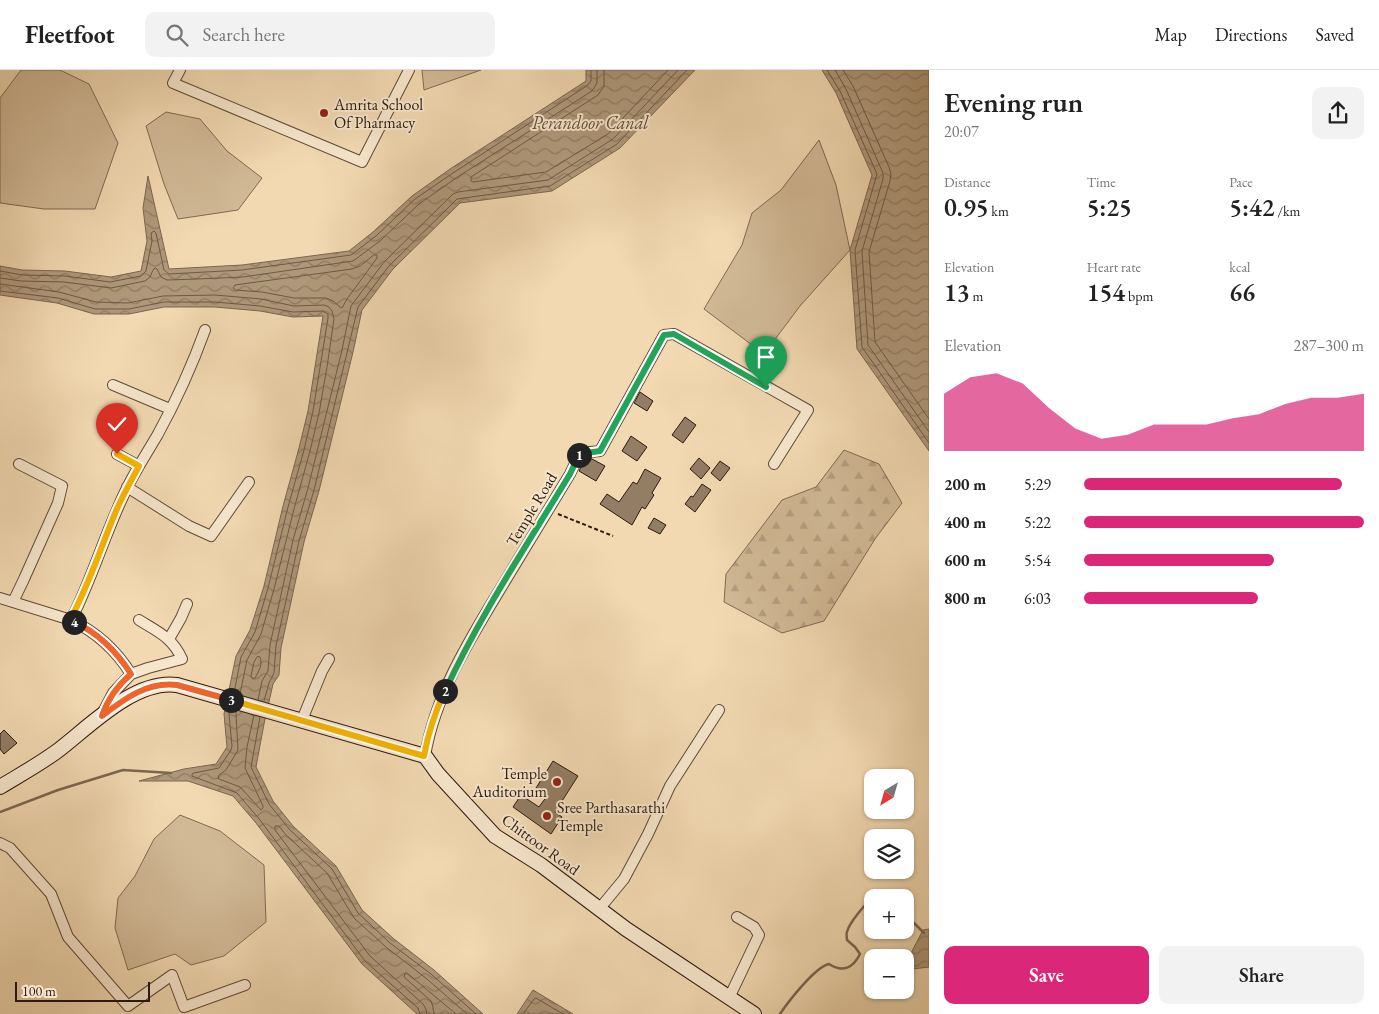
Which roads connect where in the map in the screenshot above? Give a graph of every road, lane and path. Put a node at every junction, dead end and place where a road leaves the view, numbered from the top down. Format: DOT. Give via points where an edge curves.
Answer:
graph roads {
  1 [pos="180,70"];
  2 [pos="409,70"];
  3 [pos="205,330"];
  4 [pos="113,385"];
  5 [pos="170,410"];
  6 [pos="117,454"];
  7 [pos="19,464"];
  8 [pos="774,464"];
  9 [pos="139,466"];
  10 [pos="248,482"];
  11 [pos="127,488"];
  12 [pos="548,510"];
  13 [pos="613,536"];
  14 [pos="0,598"];
  15 [pos="13,602"];
  16 [pos="187,604"];
  17 [pos="70,620"];
  18 [pos="139,620"];
  19 [pos="169,639"];
  20 [pos="329,659"];
  21 [pos="131,674"];
  22 [pos="719,710"];
  23 [pos="102,716"];
  24 [pos="302,720"];
  25 [pos="424,756"];
  26 [pos="0,787"];
  27 [pos="0,842"];
  28 [pos="600,908"];
  29 [pos="737,917"];
  30 [pos="245,985"];
  31 [pos="729,998"];
  32 [pos="754,1014"];
  1 -- 2 [label="street" via="173,83 362,162"];
  3 -- 5 [label="street" via="192,366"];
  4 -- 5 [label="street"];
  5 -- 9 [label="street"];
  6 -- 9 [label="street"];
  7 -- 15 [label="street" via="62,486 58,503"];
  8 -- 12 [label="street, Temple Road" via="808,410 674,334 664,335 600,451 580,454"];
  9 -- 11 [label="street"];
  10 -- 11 [label="street" via="211,536"];
  11 -- 17 [label="street"];
  12 -- 13 [label="path"];
  12 -- 25 [label="street, Temple Road" via="460,659 438,705"];
  14 -- 15 [label="street"];
  15 -- 17 [label="street"];
  16 -- 19 [label="street"];
  17 -- 21 [label="street" via="102,639"];
  18 -- 19 [label="street"];
  19 -- 21 [label="street" via="182,659"];
  20 -- 24 [label="street"];
  21 -- 23 [label="street" via="113,693"];
  22 -- 28 [label="street" via="670,786 624,879"];
  23 -- 24 [label="main road" via="145,688 169,684"];
  23 -- 26 [label="main road" via="54,753"];
  24 -- 25 [label="main road"];
  25 -- 28 [label="main road, Chittoor Road" via="495,836"];
  27 -- 30 [label="street" via="10,848 51,894 68,937 128,1006 172,975 184,1007"];
  28 -- 31 [label="main road, Chittoor Road"];
  29 -- 31 [label="street" via="754,927 759,935"];
  31 -- 32 [label="main road, Chittoor Road"];
}
